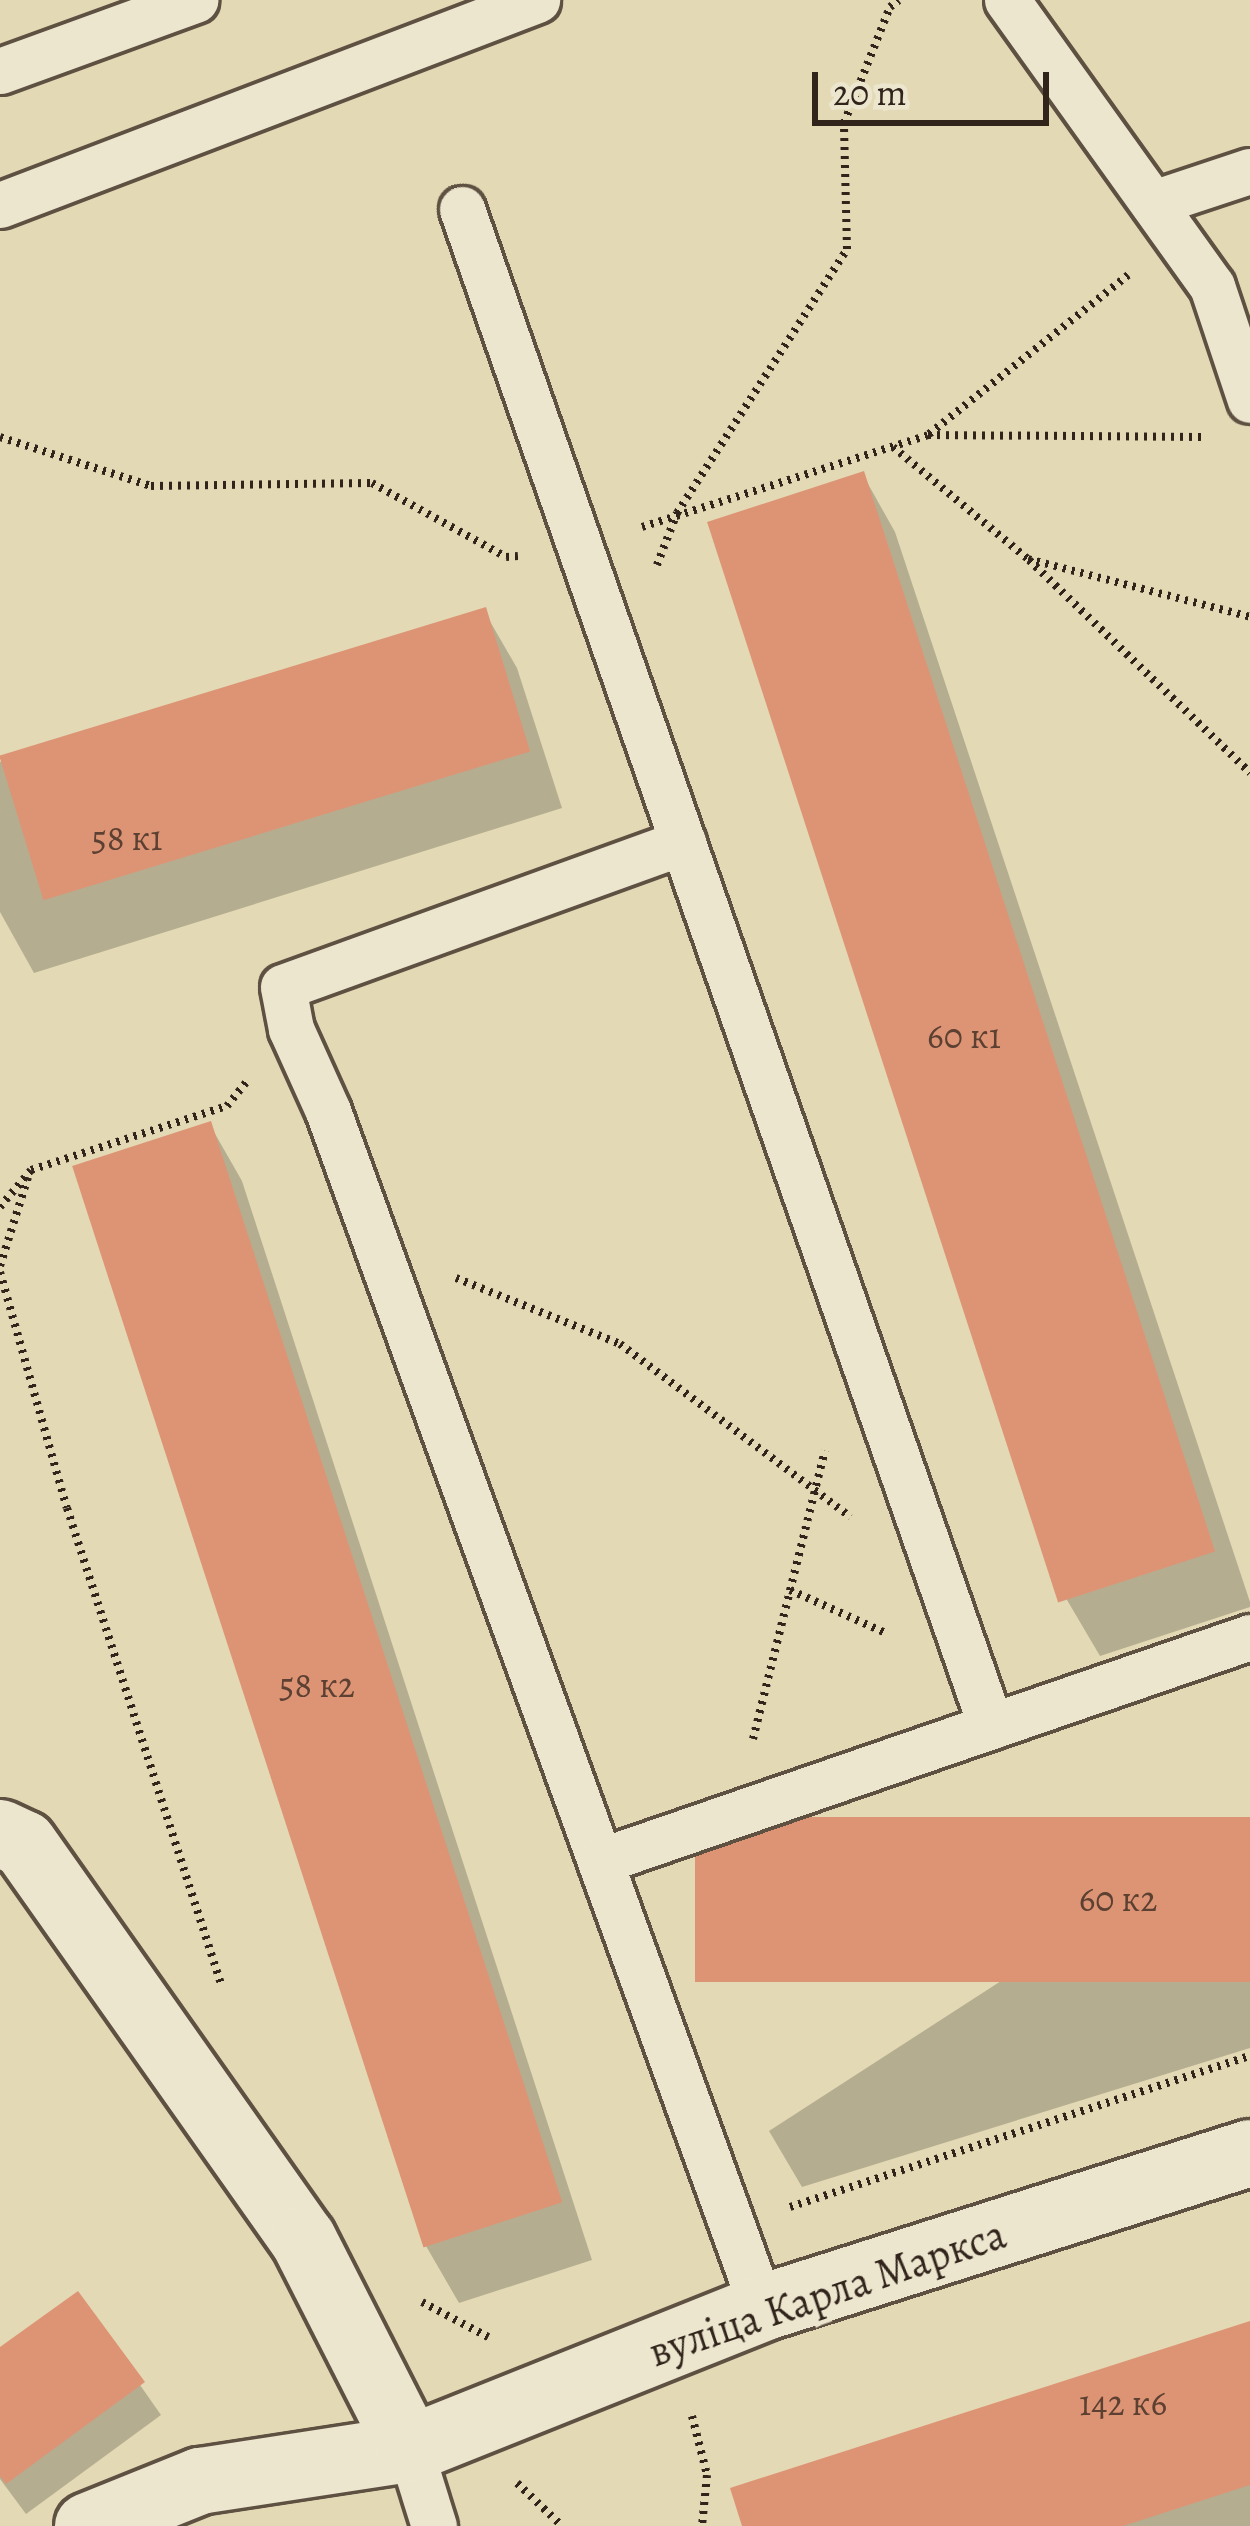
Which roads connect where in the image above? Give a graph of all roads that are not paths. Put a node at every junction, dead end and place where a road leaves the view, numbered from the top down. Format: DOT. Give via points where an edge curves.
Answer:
graph roads {
  1 [pos="195,0"];
  2 [pos="537,0"];
  3 [pos="1007,0"];
  4 [pos="0,70"];
  5 [pos="1250,171"];
  6 [pos="0,205"];
  7 [pos="462,209"];
  8 [pos="1164,220"];
  9 [pos="1250,400"];
  10 [pos="683,842"];
  11 [pos="1250,1637"];
  12 [pos="991,1726"];
  13 [pos="0,1833"];
  14 [pos="600,1861"];
  15 [pos="1250,2153"];
  16 [pos="762,2308"];
  17 [pos="410,2449"];
  18 [pos="88,2526"];
  19 [pos="434,2526"];
  1 -- 4 [label="lane"];
  2 -- 6 [label="lane"];
  3 -- 8 [label="lane"];
  5 -- 8 [label="lane"];
  7 -- 10 [label="lane"];
  8 -- 9 [label="lane" via="1212,286"];
  10 -- 12 [label="lane"];
  10 -- 14 [label="lane" via="283,987 291,1029 328,1111"];
  11 -- 12 [label="lane"];
  12 -- 14 [label="lane"];
  13 -- 17 [label="street" via="24,1844 303,2239"];
  14 -- 16 [label="lane"];
  15 -- 16 [label="street, вуліца Карла Маркса"];
  16 -- 17 [label="street, вуліца Карла Маркса"];
  17 -- 18 [label="street, вуліца Карла Маркса" via="200,2481"];
  17 -- 19 [label="lane"];
}
